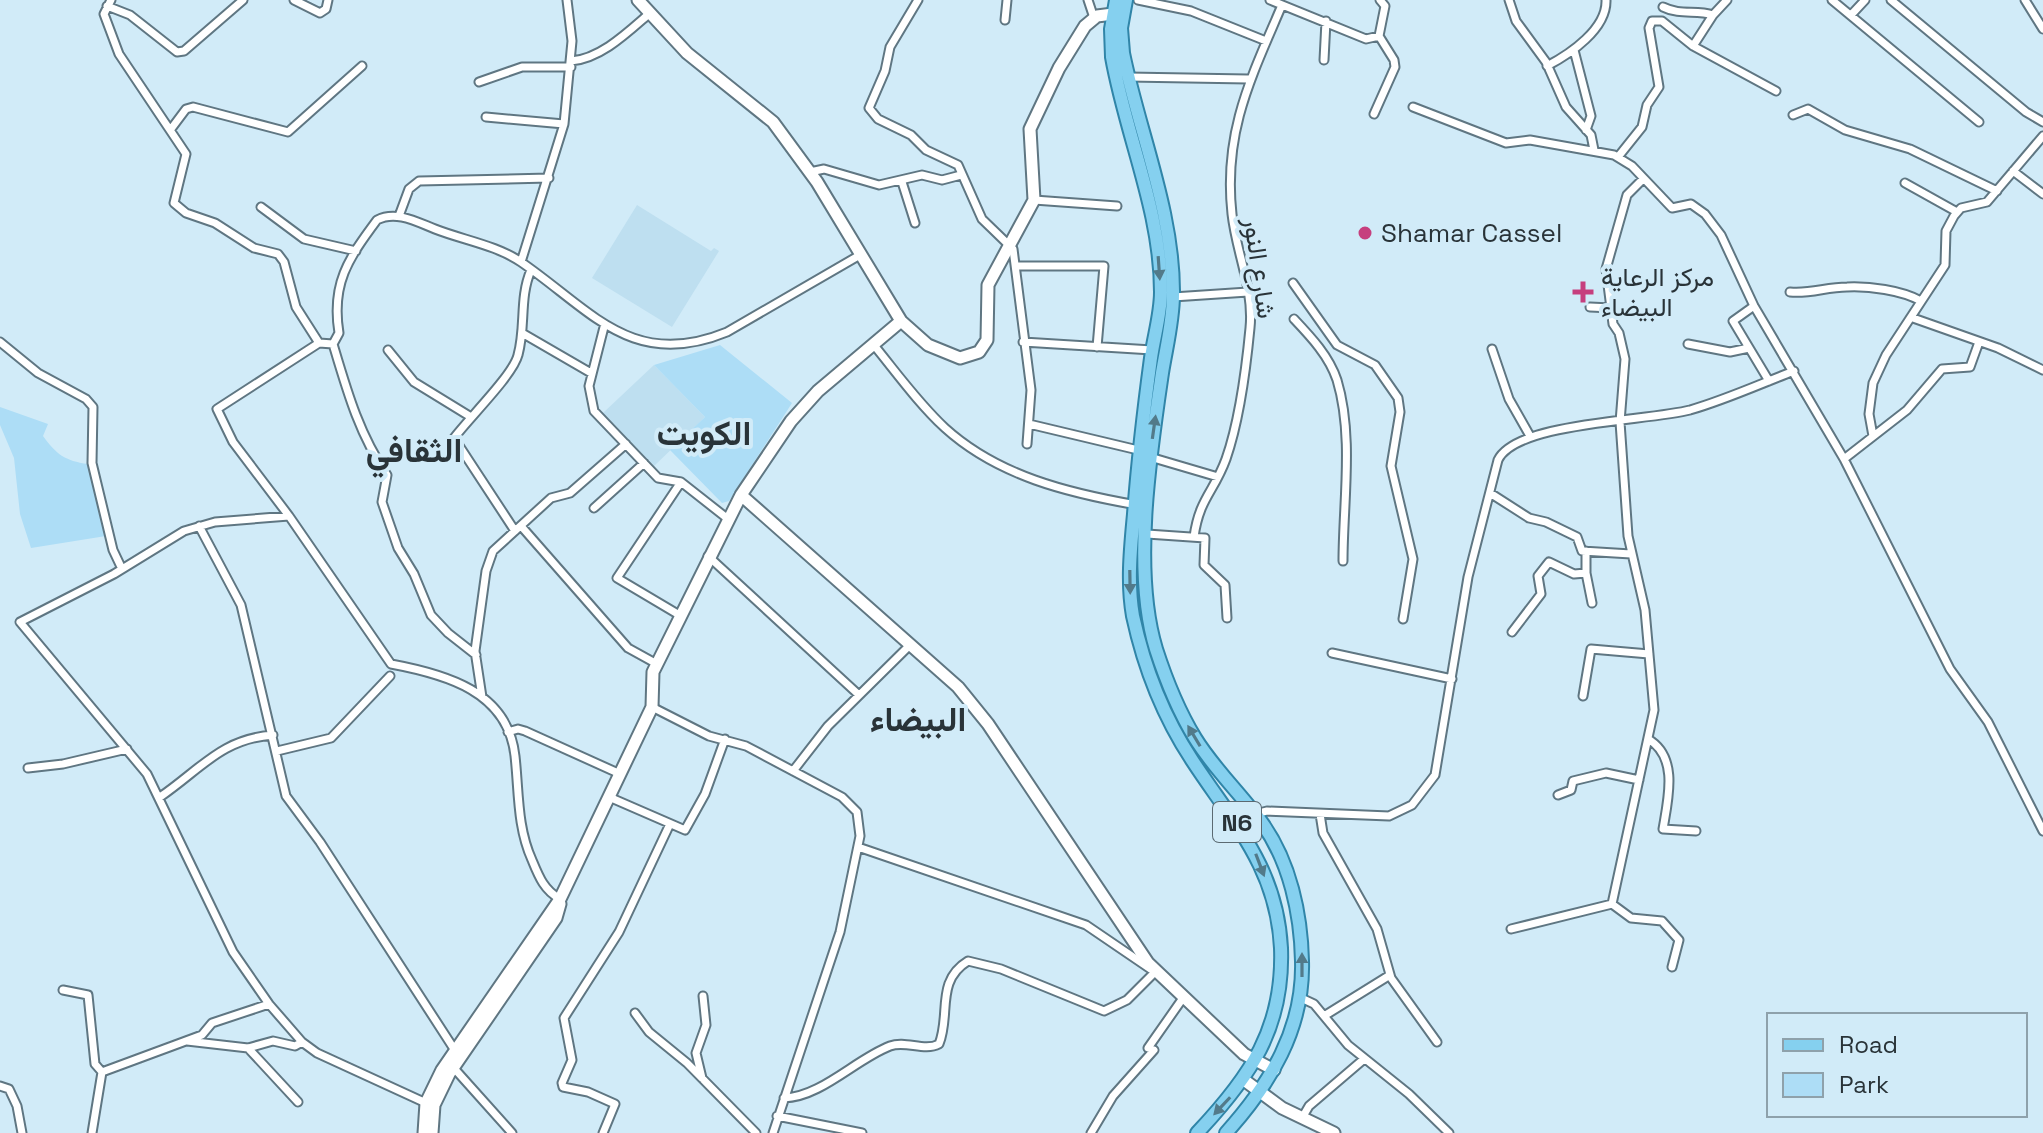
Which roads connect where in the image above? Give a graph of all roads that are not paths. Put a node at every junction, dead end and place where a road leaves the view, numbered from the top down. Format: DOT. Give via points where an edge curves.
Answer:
graph roads {
  1 [pos="243,0"];
  2 [pos="294,0"];
  3 [pos="328,0"];
  4 [pos="567,0"];
  5 [pos="638,0"];
  6 [pos="918,0"];
  7 [pos="1007,0"];
  8 [pos="1088,0"];
  9 [pos="1116,0"];
  10 [pos="1126,0"];
  11 [pos="1138,0"];
  12 [pos="1270,0"];
  13 [pos="1380,0"];
  14 [pos="1509,0"];
  15 [pos="1606,0"];
  16 [pos="1727,0"];
  17 [pos="1832,0"];
  18 [pos="1865,0"];
  19 [pos="1891,0"];
  20 [pos="2025,0"];
  21 [pos="109,3"];
  22 [pos="1282,5"];
  23 [pos="1663,7"];
  24 [pos="650,13"];
  25 [pos="1113,14"];
  26 [pos="1713,15"];
  27 [pos="1851,15"];
  28 [pos="1094,18"];
  29 [pos="1005,20"];
  30 [pos="1326,21"];
  31 [pos="2043,29"];
  32 [pos="1379,36"];
  33 [pos="1266,41"];
  34 [pos="1693,46"];
  35 [pos="1574,50"];
  36 [pos="1324,60"];
  37 [pos="571,64"];
  38 [pos="362,66"];
  39 [pos="1547,66"];
  40 [pos="1128,77"];
  41 [pos="1248,79"];
  42 [pos="479,82"];
  43 [pos="1776,91"];
  44 [pos="1413,107"];
  45 [pos="1374,114"];
  46 [pos="1793,115"];
  47 [pos="486,117"];
  48 [pos="1979,122"];
  49 [pos="2043,122"];
  50 [pos="564,124"];
  51 [pos="171,129"];
  52 [pos="1586,130"];
  53 [pos="2043,136"];
  54 [pos="1594,150"];
  55 [pos="1618,157"];
  56 [pos="2013,171"];
  57 [pos="810,172"];
  58 [pos="961,175"];
  59 [pos="549,178"];
  60 [pos="1643,179"];
  61 [pos="902,182"];
  62 [pos="1905,183"];
  63 [pos="1997,191"];
  64 [pos="2043,194"];
  65 [pos="1034,200"];
  66 [pos="1117,206"];
  67 [pos="261,207"];
  68 [pos="1957,212"];
  69 [pos="399,216"];
  70 [pos="915,223"];
  71 [pos="1009,244"];
  72 [pos="356,251"];
  73 [pos="860,255"];
  74 [pos="521,262"];
  75 [pos="1018,266"];
  76 [pos="531,270"];
  77 [pos="1293,283"];
  78 [pos="1248,292"];
  79 [pos="1790,292"];
  80 [pos="1173,297"];
  81 [pos="1921,301"];
  82 [pos="1754,306"];
  83 [pos="1590,307"];
  84 [pos="1611,308"];
  85 [pos="1913,318"];
  86 [pos="1294,319"];
  87 [pos="901,321"];
  88 [pos="604,327"];
  89 [pos="522,333"];
  90 [pos="0,342"];
  91 [pos="1023,342"];
  92 [pos="1979,342"];
  93 [pos="319,343"];
  94 [pos="333,344"];
  95 [pos="873,344"];
  96 [pos="1688,344"];
  97 [pos="1097,347"];
  98 [pos="1749,348"];
  99 [pos="1492,349"];
  100 [pos="388,350"];
  101 [pos="1152,350"];
  102 [pos="2043,370"];
  103 [pos="1794,371"];
  104 [pos="591,373"];
  105 [pos="1769,381"];
  106 [pos="471,417"];
  107 [pos="1620,422"];
  108 [pos="1029,424"];
  109 [pos="1530,436"];
  110 [pos="1873,436"];
  111 [pos="626,444"];
  112 [pos="1027,444"];
  113 [pos="1144,453"];
  114 [pos="1844,459"];
  115 [pos="644,463"];
  116 [pos="1218,477"];
  117 [pos="681,482"];
  118 [pos="1490,493"];
  119 [pos="741,495"];
  120 [pos="1141,505"];
  121 [pos="594,508"];
  122 [pos="289,516"];
  123 [pos="728,519"];
  124 [pos="199,526"];
  125 [pos="518,528"];
  126 [pos="1147,534"];
  127 [pos="1194,537"];
  128 [pos="1586,551"];
  129 [pos="1631,554"];
  130 [pos="708,556"];
  131 [pos="1343,561"];
  132 [pos="122,569"];
  133 [pos="1586,573"];
  134 [pos="1592,603"];
  135 [pos="682,616"];
  136 [pos="1227,618"];
  137 [pos="1403,619"];
  138 [pos="1512,632"];
  139 [pos="911,644"];
  140 [pos="1332,653"];
  141 [pos="1649,654"];
  142 [pos="476,655"];
  143 [pos="657,664"];
  144 [pos="390,676"];
  145 [pos="1452,679"];
  146 [pos="859,695"];
  147 [pos="1583,696"];
  148 [pos="482,697"];
  149 [pos="652,707"];
  150 [pos="508,732"];
  151 [pos="273,735"];
  152 [pos="725,739"];
  153 [pos="1648,739"];
  154 [pos="127,749"];
  155 [pos="277,751"];
  156 [pos="28,768"];
  157 [pos="793,771"];
  158 [pos="618,773"];
  159 [pos="1639,780"];
  160 [pos="1558,795"];
  161 [pos="160,797"];
  162 [pos="609,797"];
  163 [pos="1255,814"];
  164 [pos="1320,814"];
  165 [pos="669,826"];
  166 [pos="1240,826"];
  167 [pos="1696,831"];
  168 [pos="2043,831"];
  169 [pos="858,847"];
  170 [pos="560,899"];
  171 [pos="1612,904"];
  172 [pos="1511,929"];
  173 [pos="1672,967"];
  174 [pos="1155,972"];
  175 [pos="1390,975"];
  176 [pos="63,990"];
  177 [pos="703,996"];
  178 [pos="1299,997"];
  179 [pos="1183,998"];
  180 [pos="269,1004"];
  181 [pos="635,1013"];
  182 [pos="1324,1016"];
  183 [pos="186,1040"];
  184 [pos="302,1042"];
  185 [pos="1437,1042"];
  186 [pos="248,1048"];
  187 [pos="457,1053"];
  188 [pos="1364,1059"];
  189 [pos="1256,1061"];
  190 [pos="450,1065"];
  191 [pos="1274,1070"];
  192 [pos="102,1072"];
  193 [pos="702,1080"];
  194 [pos="1244,1080"];
  195 [pos="0,1086"];
  196 [pos="1260,1093"];
  197 [pos="784,1098"];
  198 [pos="298,1102"];
  199 [pos="426,1103"];
  200 [pos="777,1116"];
  201 [pos="1302,1118"];
  202 [pos="22,1133"];
  203 [pos="92,1133"];
  204 [pos="424,1133"];
  205 [pos="432,1133"];
  206 [pos="512,1133"];
  207 [pos="603,1133"];
  208 [pos="756,1133"];
  209 [pos="773,1133"];
  210 [pos="862,1133"];
  211 [pos="1091,1133"];
  212 [pos="1197,1133"];
  213 [pos="1226,1133"];
  214 [pos="1334,1133"];
  215 [pos="1449,1133"];
  1 -- 21 [label="street" via="181,52"];
  2 -- 3 [label="street" via="320,13"];
  4 -- 37 [label="street"];
  5 -- 24 [label="street"];
  6 -- 58 [label="street" via="890,47 869,108 926,150 953,161"];
  7 -- 29 [label="street"];
  8 -- 28 [label="street"];
  9 -- 25 [label="main road"];
  10 -- 40 [label="main road" via="1121,28"];
  11 -- 33 [label="street" via="1191,11"];
  12 -- 22 [label="street"];
  13 -- 32 [label="street" via="1385,6"];
  14 -- 39 [label="street" via="1516,21"];
  15 -- 35 [label="street" via="1602,16"];
  16 -- 26 [label="street"];
  17 -- 27 [label="street"];
  18 -- 27 [label="street"];
  19 -- 49 [label="street"];
  20 -- 31 [label="street"];
  21 -- 51 [label="street" via="104,20 114,45"];
  22 -- 30 [label="street"];
  22 -- 33 [label="street, شارع النور"];
  23 -- 26 [label="street"];
  24 -- 37 [label="street" via="615,42"];
  24 -- 57 [label="street" via="697,63 765,114"];
  25 -- 28 [label="street"];
  25 -- 101 [label="main road, one-way" via="1117,80 1156,229 1161,294"];
  26 -- 34 [label="street"];
  27 -- 48 [label="street"];
  28 -- 65 [label="street" via="1067,54 1030,129"];
  30 -- 32 [label="street" via="1366,39"];
  30 -- 36 [label="street"];
  32 -- 45 [label="street" via="1395,67"];
  33 -- 41 [label="street, شارع النور"];
  34 -- 43 [label="street"];
  34 -- 55 [label="street" via="1662,21 1652,21 1659,87 1647,105 1642,127"];
  35 -- 39 [label="street"];
  35 -- 52 [label="street" via="1591,116"];
  37 -- 42 [label="street" via="522,67"];
  37 -- 50 [label="street"];
  38 -- 51 [label="street" via="285,133 193,107"];
  39 -- 52 [label="street" via="1566,107"];
  40 -- 41 [label="street"];
  40 -- 80 [label="main road" via="1170,243"];
  41 -- 78 [label="street, شارع النور" via="1231,143 1229,182"];
  44 -- 54 [label="street" via="1506,143 1530,140"];
  46 -- 63 [label="street" via="1808,109 1845,130 1910,149"];
  47 -- 50 [label="street"];
  50 -- 59 [label="street"];
  51 -- 93 [label="street" via="187,160 174,203 254,248 278,254 296,307"];
  52 -- 54 [label="street"];
  53 -- 56 [label="street"];
  54 -- 55 [label="street"];
  55 -- 60 [label="street"];
  56 -- 63 [label="street"];
  56 -- 64 [label="street"];
  57 -- 61 [label="street" via="824,169 874,184"];
  57 -- 73 [label="street"];
  58 -- 61 [label="street" via="942,180 922,175"];
  58 -- 71 [label="street" via="985,224"];
  59 -- 69 [label="street" via="419,181 409,189"];
  59 -- 74 [label="street"];
  60 -- 82 [label="street" via="1672,208 1691,204 1714,224"];
  60 -- 84 [label="street" via="1627,195 1606,269"];
  61 -- 70 [label="street"];
  62 -- 68 [label="street"];
  63 -- 68 [label="street" via="1984,205"];
  65 -- 66 [label="street"];
  65 -- 71 [label="street"];
  67 -- 72 [label="street" via="304,239"];
  68 -- 81 [label="street" via="1946,231 1945,265"];
  69 -- 72 [label="street" via="377,220"];
  69 -- 74 [label="street"];
  71 -- 75 [label="street"];
  71 -- 87 [label="street" via="988,285 987,340 979,352 951,357"];
  72 -- 94 [label="street" via="334,304 339,333"];
  73 -- 87 [label="street"];
  73 -- 88 [label="street" via="765,312 703,341 664,345"];
  74 -- 76 [label="street"];
  75 -- 91 [label="street"];
  75 -- 97 [label="street" via="1104,266"];
  76 -- 88 [label="street"];
  76 -- 89 [label="street" via="524,289"];
  77 -- 137 [label="street" via="1337,345 1375,365 1398,398 1391,466 1413,559"];
  78 -- 80 [label="street"];
  78 -- 116 [label="street, شارع النور" via="1250,329 1231,439"];
  79 -- 81 [label="street" via="1850,287 1905,293"];
  113 -- 80 [label="main road, one-way"];
  81 -- 85 [label="street"];
  82 -- 98 [label="street" via="1733,321"];
  82 -- 103 [label="street"];
  83 -- 84 [label="street"];
  84 -- 107 [label="street" via="1625,359"];
  85 -- 92 [label="street"];
  85 -- 110 [label="street" via="1873,383"];
  86 -- 131 [label="street" via="1336,379 1346,455"];
  87 -- 95 [label="street"];
  88 -- 104 [label="street"];
  89 -- 104 [label="street"];
  89 -- 106 [label="street" via="512,370"];
  90 -- 132 [label="street" via="32,370 93,407 92,463"];
  91 -- 97 [label="street"];
  91 -- 108 [label="street" via="1031,390"];
  92 -- 102 [label="street"];
  92 -- 110 [label="street" via="1970,367 1942,369 1912,405"];
  93 -- 94 [label="street"];
  93 -- 122 [label="street" via="217,409 233,442"];
  94 -- 142 [label="street" via="361,433 387,475 382,502 398,548 431,615"];
  95 -- 119 [label="street" via="791,421"];
  95 -- 120 [label="street" via="937,420 979,454 1036,481"];
  96 -- 98 [label="street" via="1730,352"];
  97 -- 101 [label="street"];
  98 -- 105 [label="street"];
  99 -- 109 [label="street" via="1509,399"];
  100 -- 106 [label="street" via="414,382"];
  101 -- 113 [label="main road"];
  103 -- 105 [label="street"];
  103 -- 114 [label="street"];
  104 -- 111 [label="street" via="591,404"];
  105 -- 107 [label="street" via="1689,410"];
  106 -- 125 [label="street" via="454,438"];
  107 -- 109 [label="street"];
  107 -- 129 [label="street"];
  108 -- 112 [label="street"];
  108 -- 113 [label="street"];
  109 -- 118 [label="street" via="1501,454"];
  110 -- 114 [label="street"];
  111 -- 115 [label="street"];
  111 -- 125 [label="street" via="570,493 551,498"];
  113 -- 116 [label="street"];
  113 -- 120 [label="main road"];
  114 -- 168 [label="street" via="1950,669 1988,722"];
  115 -- 117 [label="street" via="658,478"];
  115 -- 121 [label="street"];
  116 -- 127 [label="street, شارع النور" via="1200,505"];
  117 -- 123 [label="street"];
  117 -- 135 [label="street" via="617,578"];
  118 -- 128 [label="street" via="1529,518 1577,537"];
  118 -- 145 [label="street" via="1471,562"];
  119 -- 123 [label="street"];
  119 -- 139 [label="street"];
  120 -- 126 [label="main road, N6"];
  120 -- 166 [label="main road, N6, one-way" via="1131,599 1149,673 1178,737"];
  122 -- 124 [label="street"];
  122 -- 148 [label="street" via="391,664 449,676"];
  123 -- 130 [label="street"];
  124 -- 132 [label="street"];
  124 -- 151 [label="street" via="237,594"];
  125 -- 142 [label="street" via="493,551 486,571"];
  125 -- 143 [label="street" via="628,648"];
  126 -- 127 [label="street"];
  163 -- 126 [label="main road, N6, one-way" via="1195,738 1167,681 1145,597"];
  127 -- 136 [label="street" via="1205,538 1205,569 1225,585"];
  128 -- 129 [label="street"];
  128 -- 133 [label="street"];
  129 -- 141 [label="street"];
  130 -- 135 [label="street"];
  130 -- 146 [label="street"];
  132 -- 154 [label="street" via="20,622"];
  133 -- 134 [label="street"];
  133 -- 138 [label="street" via="1574,574 1549,562 1538,576 1541,594"];
  135 -- 143 [label="street"];
  139 -- 146 [label="street"];
  139 -- 174 [label="street" via="980,712"];
  140 -- 145 [label="street"];
  141 -- 147 [label="street" via="1591,649"];
  141 -- 153 [label="street" via="1654,710"];
  142 -- 148 [label="street"];
  143 -- 149 [label="street"];
  144 -- 155 [label="street" via="331,738"];
  145 -- 164 [label="street" via="1437,767 1418,799 1389,816"];
  146 -- 157 [label="street"];
  148 -- 150 [label="street"];
  149 -- 152 [label="street" via="701,733"];
  149 -- 158 [label="street"];
  150 -- 158 [label="street" via="525,731"];
  150 -- 170 [label="street" via="529,855 543,886"];
  151 -- 155 [label="street"];
  151 -- 161 [label="street" via="223,748"];
  152 -- 157 [label="street"];
  152 -- 165 [label="street" via="692,823 685,830"];
  153 -- 159 [label="street"];
  153 -- 167 [label="street" via="1666,757 1670,788 1663,829"];
  154 -- 156 [label="street"];
  154 -- 161 [label="street"];
  155 -- 187 [label="street" via="286,796"];
  157 -- 169 [label="street" via="853,805 860,828"];
  158 -- 162 [label="street"];
  159 -- 160 [label="street" via="1606,773 1573,781 1571,790"];
  159 -- 171 [label="street"];
  161 -- 180 [label="street" via="221,929"];
  162 -- 165 [label="street"];
  162 -- 170 [label="street"];
  163 -- 164 [label="street"];
  163 -- 166 [label="main road"];
  178 -- 163 [label="main road, N6, one-way" via="1302,961 1296,904 1280,857"];
  164 -- 175 [label="street" via="1323,833 1374,922"];
  165 -- 207 [label="street" via="619,932 564,1018 572,1060 563,1087 615,1104"];
  166 -- 189 [label="main road, N6, one-way" via="1269,887 1281,945 1275,1008"];
  169 -- 174 [label="street" via="1086,925"];
  169 -- 197 [label="street" via="840,932"];
  170 -- 187 [label="street" via="556,918"];
  171 -- 172 [label="street"];
  171 -- 173 [label="street" via="1631,918 1662,921 1679,940"];
  174 -- 179 [label="street"];
  174 -- 197 [label="street" via="1127,1000 1104,1011 968,961 947,986 937,1046 888,1047 801,1095"];
  175 -- 182 [label="street"];
  175 -- 185 [label="street"];
  176 -- 192 [label="street" via="88,995 95,1064"];
  177 -- 193 [label="street" via="706,1025 696,1053"];
  178 -- 182 [label="street"];
  178 -- 191 [label="main road, N6" via="1290,1036"];
  179 -- 189 [label="street"];
  179 -- 211 [label="street" via="1148,1048 1154,1050 1113,1096"];
  180 -- 183 [label="street" via="212,1023 202,1035"];
  180 -- 184 [label="street"];
  181 -- 193 [label="street"];
  182 -- 188 [label="street"];
  183 -- 186 [label="street"];
  183 -- 192 [label="street"];
  184 -- 186 [label="street" via="295,1046 273,1041"];
  184 -- 199 [label="street" via="338,1065"];
  186 -- 198 [label="street"];
  187 -- 190 [label="street"];
  188 -- 201 [label="street"];
  188 -- 215 [label="street"];
  189 -- 191 [label="street"];
  189 -- 194 [label="main road, N6"];
  190 -- 199 [label="street"];
  190 -- 205 [label="street" via="434,1105"];
  190 -- 206 [label="street"];
  191 -- 196 [label="main road, N6"];
  192 -- 203 [label="street"];
  193 -- 208 [label="street"];
  194 -- 196 [label="street"];
  194 -- 212 [label="main road, N6, one-way"];
  195 -- 202 [label="street" via="9,1089 17,1106"];
  196 -- 201 [label="street"];
  196 -- 213 [label="main road, N6"];
  197 -- 200 [label="street"];
  199 -- 204 [label="street"];
  200 -- 209 [label="street"];
  200 -- 210 [label="street"];
  201 -- 214 [label="street"];
}
